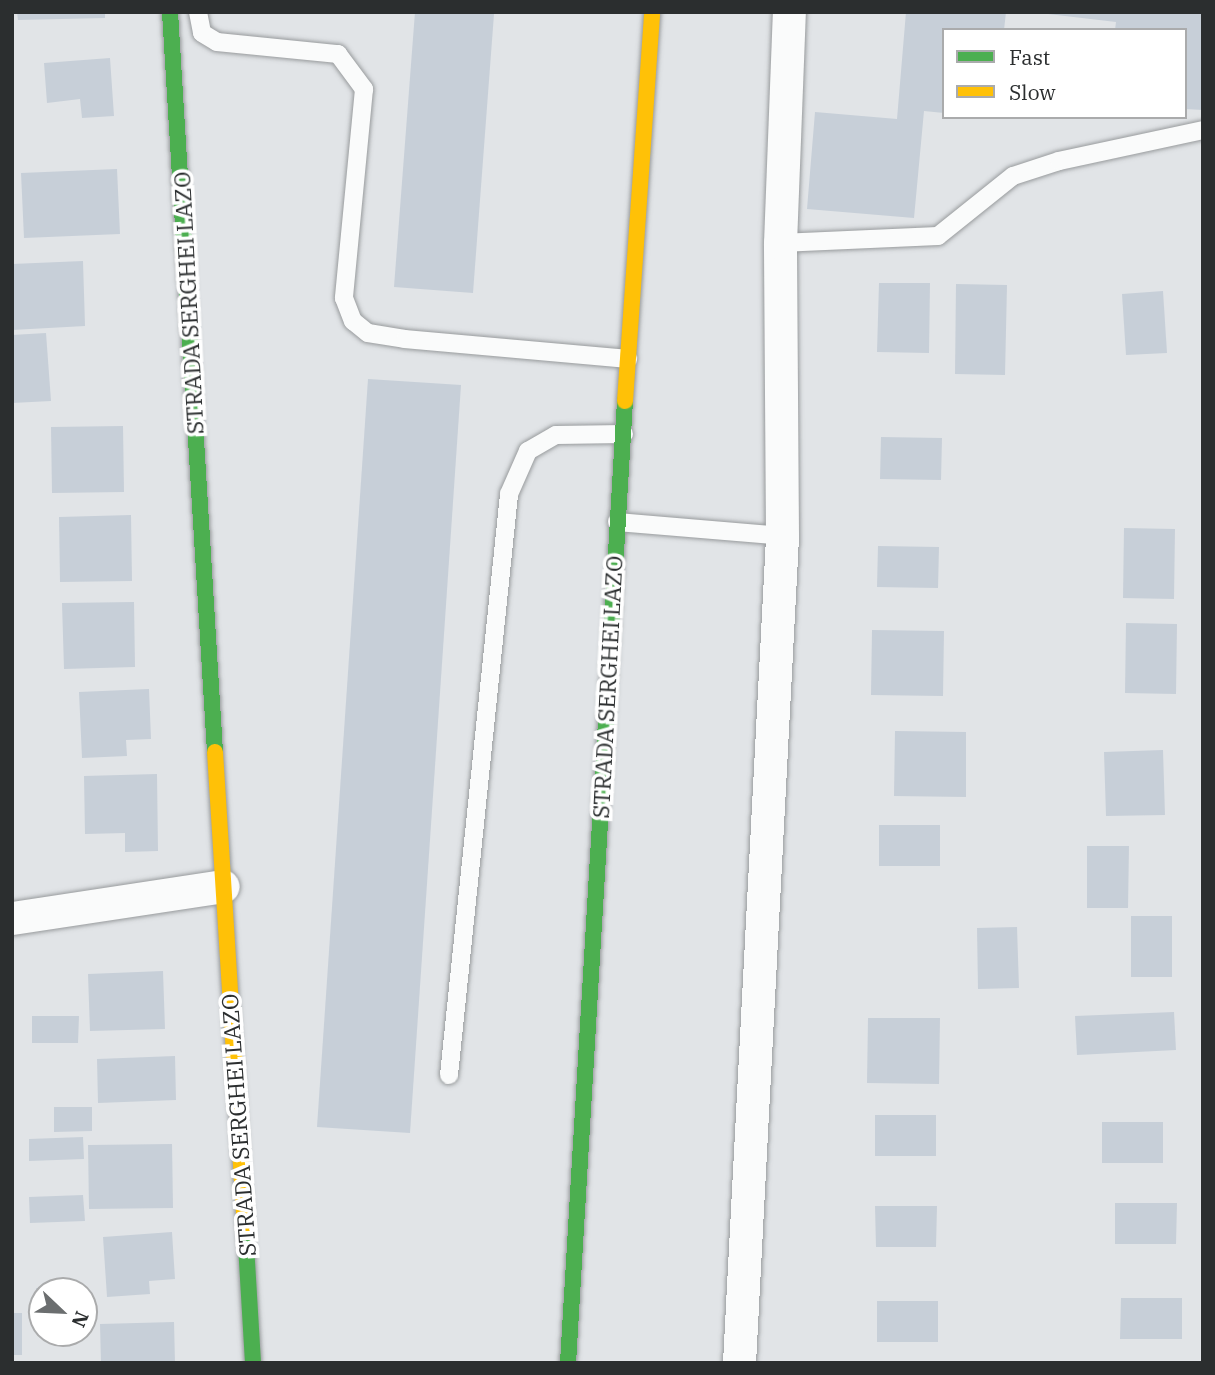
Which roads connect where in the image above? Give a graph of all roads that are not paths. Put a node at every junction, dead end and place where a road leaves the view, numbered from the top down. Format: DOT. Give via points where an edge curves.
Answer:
graph roads {
  1 [pos="170,12"];
  2 [pos="198,12"];
  3 [pos="652,12"];
  4 [pos="789,12"];
  5 [pos="1203,130"];
  6 [pos="780,243"];
  7 [pos="628,359"];
  8 [pos="624,434"];
  9 [pos="617,522"];
  10 [pos="782,536"];
  11 [pos="223,886"];
  12 [pos="12,918"];
  13 [pos="449,1075"];
  14 [pos="253,1363"];
  15 [pos="568,1363"];
  16 [pos="739,1363"];
  1 -- 11 [label="street, STRADA SERGHEI LAZO"];
  2 -- 7 [label="lane" via="202,33 217,42 338,54 364,89 344,298 353,321 368,333 405,339"];
  3 -- 7 [label="street, STRADA SERGHEI LAZO"];
  4 -- 6 [label="street"];
  5 -- 6 [label="lane" via="1059,161 1013,176 939,236"];
  6 -- 10 [label="street"];
  7 -- 8 [label="street, STRADA SERGHEI LAZO"];
  8 -- 9 [label="street, STRADA SERGHEI LAZO"];
  8 -- 13 [label="lane" via="556,435 528,451 509,494"];
  9 -- 10 [label="lane"];
  9 -- 15 [label="street, STRADA SERGHEI LAZO"];
  10 -- 16 [label="street"];
  11 -- 12 [label="street"];
  11 -- 14 [label="street, STRADA SERGHEI LAZO"];
}
